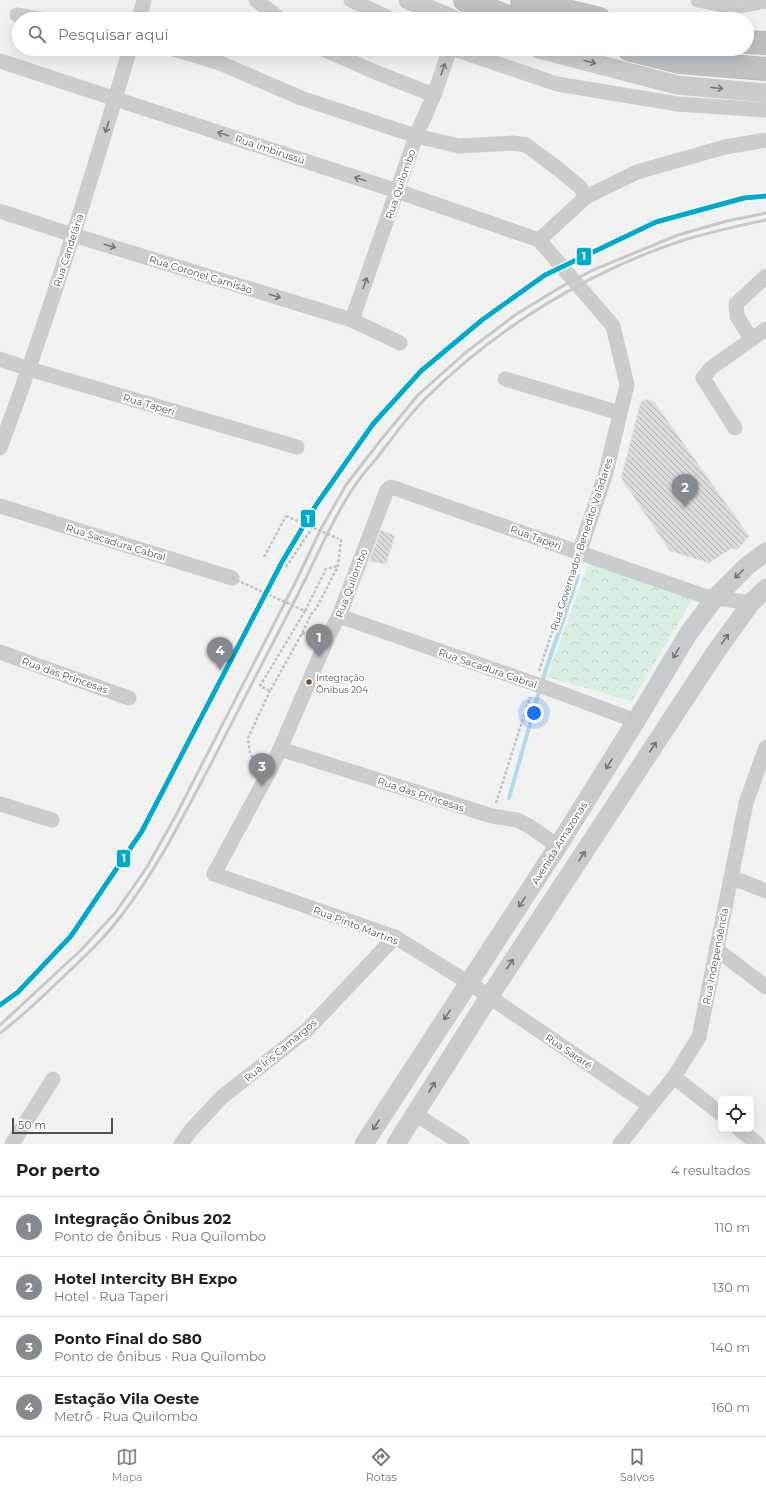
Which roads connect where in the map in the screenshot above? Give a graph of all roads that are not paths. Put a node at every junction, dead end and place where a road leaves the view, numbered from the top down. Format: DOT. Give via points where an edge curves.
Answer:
graph roads {
  1 [pos="144,0"];
  2 [pos="256,0"];
  3 [pos="351,0"];
  4 [pos="408,0"];
  5 [pos="465,0"];
  6 [pos="522,0"];
  7 [pos="698,0"];
  8 [pos="766,1"];
  9 [pos="141,12"];
  10 [pos="271,12"];
  11 [pos="376,12"];
  12 [pos="436,12"];
  13 [pos="495,12"];
  14 [pos="571,12"];
  15 [pos="754,42"];
  16 [pos="766,43"];
  17 [pos="128,56"];
  18 [pos="197,56"];
  19 [pos="339,56"];
  20 [pos="448,56"];
  21 [pos="474,56"];
  22 [pos="566,56"];
  23 [pos="656,56"];
  24 [pos="0,61"];
  25 [pos="766,69"];
  26 [pos="766,93"];
  27 [pos="434,95"];
  28 [pos="115,99"];
  29 [pos="766,110"];
  30 [pos="416,136"];
  31 [pos="766,140"];
  32 [pos="397,191"];
  33 [pos="586,198"];
  34 [pos="0,211"];
  35 [pos="73,235"];
  36 [pos="539,240"];
  37 [pos="766,276"];
  38 [pos="352,320"];
  39 [pos="766,329"];
  40 [pos="751,339"];
  41 [pos="400,343"];
  42 [pos="0,359"];
  43 [pos="29,369"];
  44 [pos="505,379"];
  45 [pos="620,413"];
  46 [pos="735,428"];
  47 [pos="297,447"];
  48 [pos="0,448"];
  49 [pos="391,487"];
  50 [pos="0,506"];
  51 [pos="766,552"];
  52 [pos="579,553"];
  53 [pos="232,578"];
  54 [pos="766,588"];
  55 [pos="715,598"];
  56 [pos="751,603"];
  57 [pos="339,616"];
  58 [pos="0,652"];
  59 [pos="129,698"];
  60 [pos="636,721"];
  61 [pos="766,747"];
  62 [pos="280,749"];
  63 [pos="0,804"];
  64 [pos="52,820"];
  65 [pos="558,846"];
  66 [pos="214,874"];
  67 [pos="730,880"];
  68 [pos="766,891"];
  69 [pos="395,937"];
  70 [pos="716,949"];
  71 [pos="469,983"];
  72 [pos="766,987"];
  73 [pos="489,997"];
  74 [pos="674,1077"];
  75 [pos="53,1079"];
  76 [pos="650,1106"];
  77 [pos="718,1112"];
  78 [pos="415,1114"];
  79 [pos="743,1132"];
  80 [pos="12,1144"];
  81 [pos="181,1144"];
  82 [pos="364,1144"];
  83 [pos="396,1144"];
  84 [pos="462,1144"];
  85 [pos="620,1144"];
  86 [pos="758,1144"];
  1 -- 9 [label="street"];
  2 -- 10 [label="street"];
  3 -- 11 [label="street"];
  4 -- 12 [label="main road"];
  5 -- 13 [label="highway"];
  6 -- 14 [label="highway"];
  7 -- 8 [label="street" via="733,8"];
  15 -- 16 [label="highway"];
  17 -- 28 [label="street, Rua Candelária"];
  18 -- 30 [label="street" via="220,63 301,98"];
  19 -- 27 [label="street"];
  27 -- 20 [label="street, Rua Quilombo, one-way"];
  21 -- 29 [label="street" via="556,84 678,104"];
  22 -- 26 [label="main road, one-way" via="677,85"];
  23 -- 25 [label="highway" via="680,62"];
  24 -- 28 [label="street, Rua Imbirussú"];
  27 -- 30 [label="street, Rua Quilombo"];
  32 -- 28 [label="street, Rua Imbirussú, one-way"];
  28 -- 35 [label="street, Rua Candelária, one-way"];
  30 -- 32 [label="street, Rua Quilombo"];
  30 -- 33 [label="street" via="459,146 513,143 526,145 580,186"];
  31 -- 33 [label="street" via="725,146 637,172"];
  32 -- 36 [label="street, Rua Imbirussú"];
  38 -- 32 [label="street, Rua Quilombo, one-way"];
  33 -- 36 [label="street"];
  34 -- 35 [label="street, Rua Coronel Camisão"];
  35 -- 38 [label="street, Rua Coronel Camisão, one-way"];
  35 -- 43 [label="street, Rua Candelária"];
  36 -- 45 [label="street, Rua Governador Benedito Valadares" via="613,326 627,385"];
  37 -- 40 [label="street" via="736,304 737,316"];
  38 -- 41 [label="street, Rua Coronel Camisão"];
  39 -- 40 [label="street"];
  40 -- 46 [label="street" via="711,368 703,378"];
  42 -- 43 [label="street, Rua Taperi"];
  43 -- 47 [label="street, Rua Taperi"];
  43 -- 48 [label="street, Rua Candelária"];
  44 -- 45 [label="street"];
  45 -- 52 [label="street, Rua Governador Benedito Valadares" via="605,476"];
  49 -- 52 [label="street, Rua Taperi"];
  49 -- 57 [label="street, Rua Quilombo" via="387,490"];
  50 -- 53 [label="street, Rua Sacadura Cabral"];
  51 -- 55 [label="main road, Avenida Amazonas, one-way" via="747,566"];
  52 -- 55 [label="street, Rua Taperi"];
  54 -- 56 [label="main road"];
  55 -- 56 [label="street, Rua Taperi"];
  55 -- 60 [label="main road, Avenida Amazonas, one-way" via="688,634"];
  73 -- 56 [label="main road, one-way" via="715,653"];
  57 -- 60 [label="street, Rua Sacadura Cabral"];
  57 -- 62 [label="street, Rua Quilombo"];
  58 -- 59 [label="street, Rua das Princesas"];
  60 -- 65 [label="main road, Avenida Amazonas, one-way"];
  61 -- 67 [label="street, Rua Independência" via="746,803"];
  62 -- 65 [label="street, Rua das Princesas" via="492,816 517,820"];
  62 -- 66 [label="street, Rua Quilombo"];
  63 -- 64 [label="street"];
  65 -- 71 [label="main road, Avenida Amazonas, one-way"];
  66 -- 69 [label="street, Rua Pinto Martins"];
  67 -- 68 [label="street" via="741,881"];
  67 -- 70 [label="street, Rua Independência"];
  69 -- 71 [label="street, Rua Pinto Martins"];
  69 -- 81 [label="street, Rua Íris Camargos" via="307,1030 222,1097"];
  70 -- 72 [label="street"];
  70 -- 74 [label="street, Rua Independência" via="699,1037"];
  71 -- 73 [label="street, Rua Pinto Martins"];
  71 -- 82 [label="main road, Avenida Amazonas, one-way"];
  73 -- 76 [label="street, Rua Sararé"];
  78 -- 73 [label="main road, one-way"];
  74 -- 76 [label="street, Rua Independência"];
  74 -- 77 [label="street"];
  75 -- 80 [label="street"];
  76 -- 85 [label="street, Rua Independência"];
  78 -- 83 [label="main road"];
  78 -- 84 [label="street"];
  79 -- 86 [label="street"];
}
